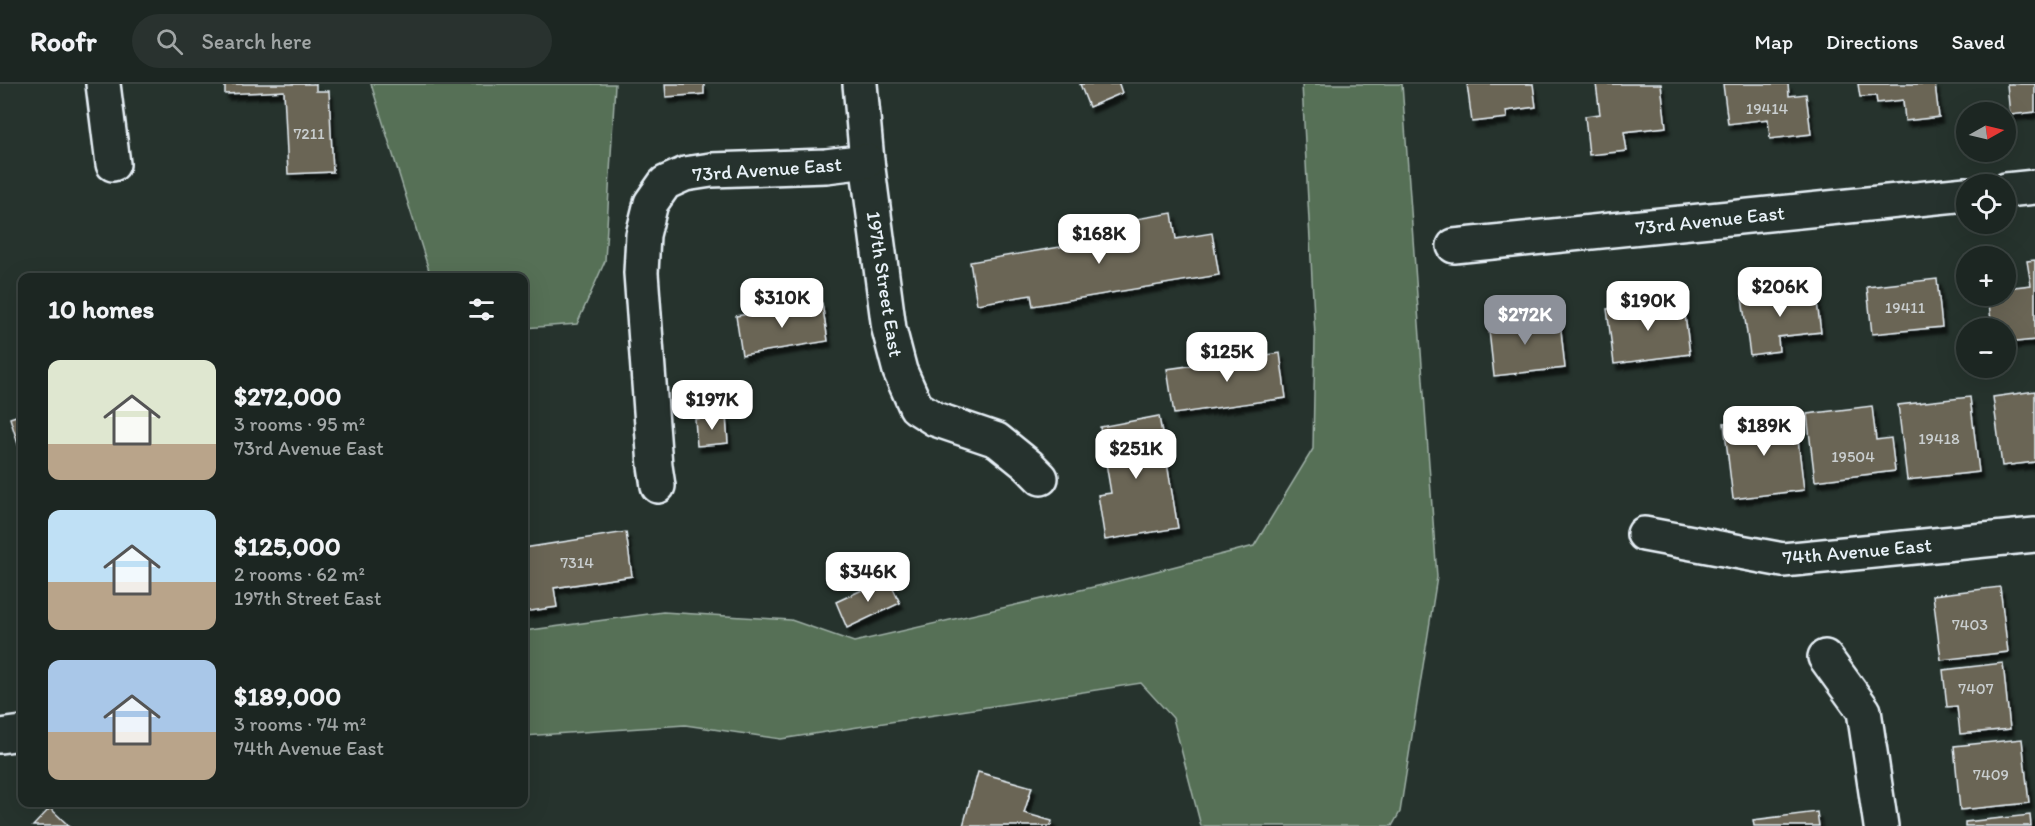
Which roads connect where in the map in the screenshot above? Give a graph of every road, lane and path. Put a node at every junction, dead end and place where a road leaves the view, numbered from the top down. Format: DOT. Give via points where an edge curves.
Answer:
graph roads {
  1 [pos="103,84"];
  2 [pos="860,84"];
  3 [pos="867,160"];
  4 [pos="114,164"];
  5 [pos="2035,187"];
  6 [pos="2016,189"];
  7 [pos="1956,195"];
  8 [pos="1454,246"];
  9 [pos="1041,478"];
  10 [pos="658,486"];
  11 [pos="1644,534"];
  12 [pos="2035,535"];
  13 [pos="1825,657"];
  14 [pos="18,734"];
  15 [pos="0,736"];
  16 [pos="1881,826"];
  1 -- 4 [label="street"];
  2 -- 3 [label="street, 197th Street East"];
  3 -- 9 [label="street, 197th Street East" via="889,329 900,371 916,407 935,419 997,440"];
  3 -- 10 [label="street, 73rd Avenue East" via="685,174 665,183 651,203 640,273"];
  5 -- 6 [label="street"];
  7 -- 8 [label="street, 73rd Avenue East"];
  11 -- 12 [label="street, 74th Avenue East" via="1782,560"];
  13 -- 16 [label="street" via="1864,711"];
  14 -- 15 [label="street"];
}
